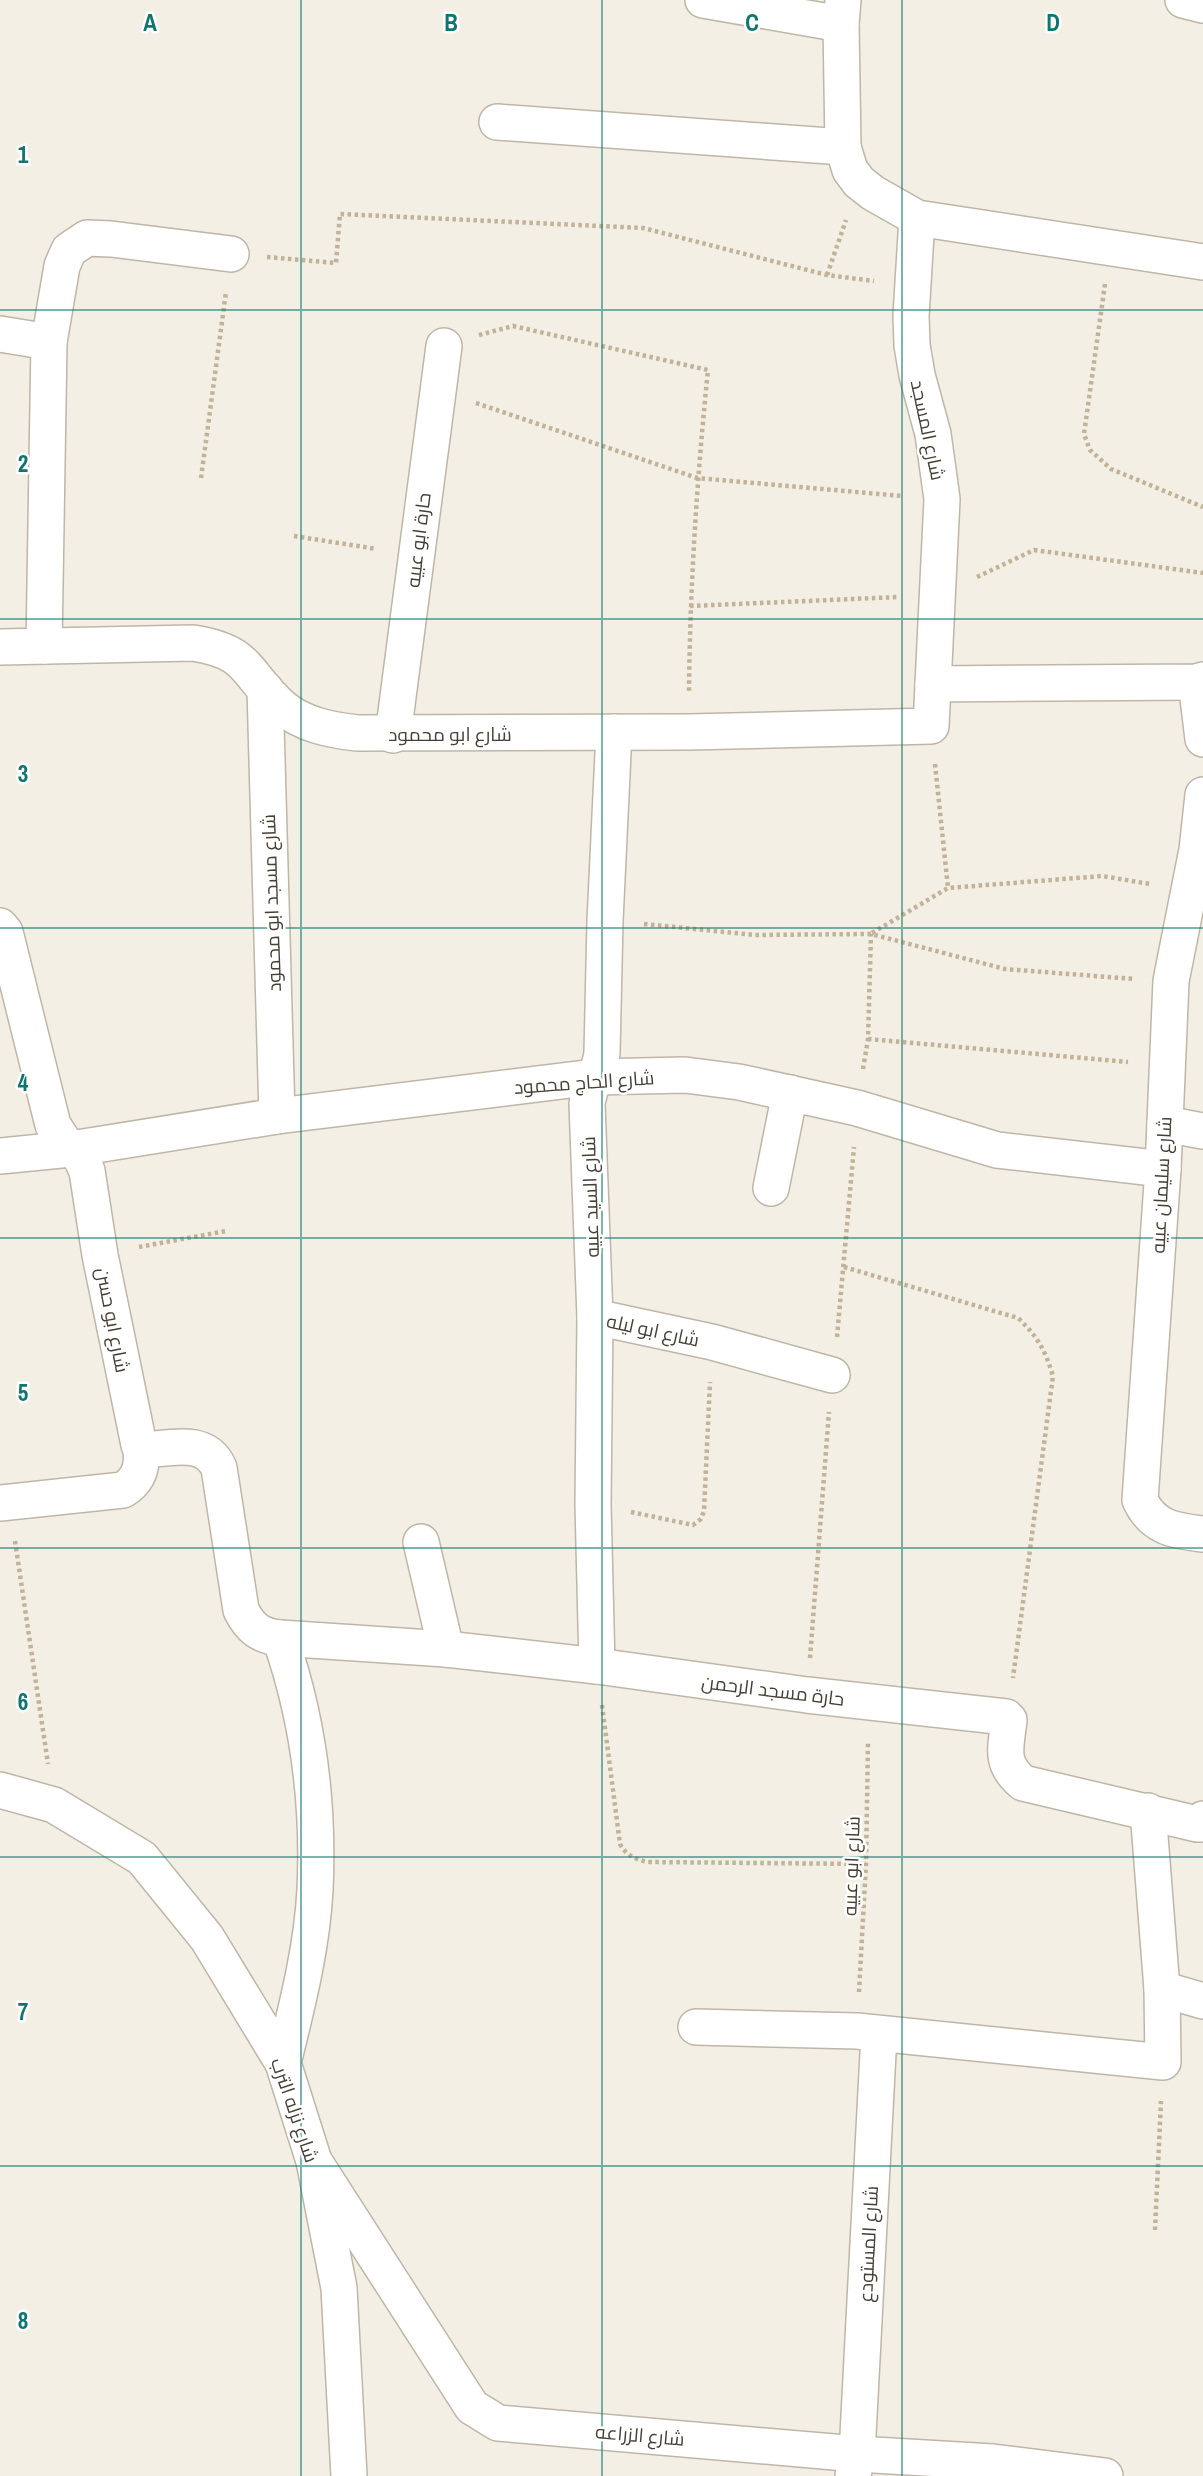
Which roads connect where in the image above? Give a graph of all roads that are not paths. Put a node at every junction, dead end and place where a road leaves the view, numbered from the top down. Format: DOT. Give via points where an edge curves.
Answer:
graph roads {
  1 [pos="703,0"];
  2 [pos="1183,0"];
  3 [pos="1203,5"];
  4 [pos="842,12"];
  5 [pos="497,122"];
  6 [pos="843,147"];
  7 [pos="917,218"];
  8 [pos="231,254"];
  9 [pos="1203,262"];
  10 [pos="0,334"];
  11 [pos="49,342"];
  12 [pos="444,346"];
  13 [pos="44,646"];
  14 [pos="0,647"];
  15 [pos="1200,681"];
  16 [pos="933,684"];
  17 [pos="265,689"];
  18 [pos="931,726"];
  19 [pos="614,732"];
  20 [pos="393,735"];
  21 [pos="1203,739"];
  22 [pos="1203,795"];
  23 [pos="0,926"];
  24 [pos="594,1077"];
  25 [pos="790,1093"];
  26 [pos="277,1116"];
  27 [pos="1165,1124"];
  28 [pos="1203,1130"];
  29 [pos="71,1149"];
  30 [pos="0,1157"];
  31 [pos="1163,1169"];
  32 [pos="771,1188"];
  33 [pos="595,1317"];
  34 [pos="832,1375"];
  35 [pos="141,1449"];
  36 [pos="5,1503"];
  37 [pos="1203,1534"];
  38 [pos="421,1542"];
  39 [pos="280,1638"];
  40 [pos="446,1649"];
  41 [pos="597,1666"];
  42 [pos="0,1790"];
  43 [pos="1148,1811"];
  44 [pos="1203,1819"];
  45 [pos="1162,1989"];
  46 [pos="1203,2001"];
  47 [pos="696,2027"];
  48 [pos="868,2032"];
  49 [pos="283,2063"];
  50 [pos="314,2161"];
  51 [pos="855,2465"];
  52 [pos="349,2476"];
  53 [pos="1105,2476"];
  1 -- 4 [label="street"];
  2 -- 3 [label="street"];
  4 -- 6 [label="street"];
  5 -- 6 [label="street"];
  6 -- 7 [label="street" via="859,182"];
  7 -- 9 [label="street"];
  7 -- 16 [label="street, شارع المسجد" via="912,345 933,434 942,499"];
  8 -- 11 [label="street" via="87,238 69,250 62,266"];
  10 -- 11 [label="street"];
  11 -- 13 [label="street"];
  12 -- 20 [label="street, حارة ابو عبيه"];
  13 -- 14 [label="street, شارع ابو محمود"];
  13 -- 17 [label="street, شارع ابو محمود" via="209,646 234,655"];
  15 -- 16 [label="street"];
  15 -- 21 [label="street"];
  16 -- 18 [label="street, شارع المسجد"];
  17 -- 20 [label="street, شارع ابو محمود" via="305,721 332,730"];
  17 -- 26 [label="street, شارع مسجد ابو محمود"];
  18 -- 19 [label="street, شارع ابو محمود"];
  19 -- 20 [label="street, شارع ابو محمود"];
  19 -- 24 [label="street, شارع السيد عبيه" via="602,1053"];
  22 -- 27 [label="street, شارع سليمان عبيه" via="1171,981"];
  23 -- 29 [label="street, شارع ابو حسن" via="53,1125"];
  24 -- 25 [label="street, شارع الحاج محمود" via="685,1075"];
  24 -- 26 [label="street, شارع الحاج محمود"];
  24 -- 33 [label="street, شارع السيد عبيه" via="587,1104"];
  25 -- 31 [label="street, شارع الحاج محمود" via="997,1150"];
  25 -- 32 [label="street"];
  26 -- 29 [label="street, شارع الحاج محمود"];
  27 -- 28 [label="street"];
  27 -- 31 [label="street, شارع سليمان عبيه"];
  29 -- 30 [label="street, شارع الحاج محمود"];
  29 -- 35 [label="street, شارع ابو حسن" via="79,1154 87,1171"];
  31 -- 37 [label="street, شارع سليمان عبيه" via="1140,1500 1146,1513 1168,1529"];
  33 -- 34 [label="street, شارع ابو ليله" via="712,1342"];
  33 -- 41 [label="street, شارع السيد عبيه"];
  35 -- 36 [label="street" via="141,1469 123,1490"];
  35 -- 39 [label="street" via="193,1447 215,1459 241,1610 256,1631"];
  38 -- 40 [label="street"];
  39 -- 40 [label="street, حارة مسجد الرحمن"];
  39 -- 49 [label="street" via="295,1680 307,1739 315,1890 308,1949"];
  40 -- 41 [label="street, حارة مسجد الرحمن"];
  41 -- 43 [label="street, حارة مسجد الرحمن" via="1007,1718 1005,1758 1023,1783"];
  42 -- 49 [label="street, شارع نزله الترب" via="54,1805 142,1857 207,1938"];
  43 -- 44 [label="street" via="1199,1825"];
  43 -- 45 [label="street"];
  45 -- 46 [label="street"];
  45 -- 48 [label="street" via="1163,2062"];
  47 -- 48 [label="street"];
  48 -- 51 [label="street, شارع المستودع"];
  49 -- 50 [label="street, شارع نزله الترب"];
  50 -- 51 [label="street, شارع الزراعه" via="472,2407 498,2423"];
  50 -- 52 [label="street, شارع نزله الترب" via="339,2288"];
  51 -- 53 [label="street, شارع الزراعه" via="993,2462"];
}
